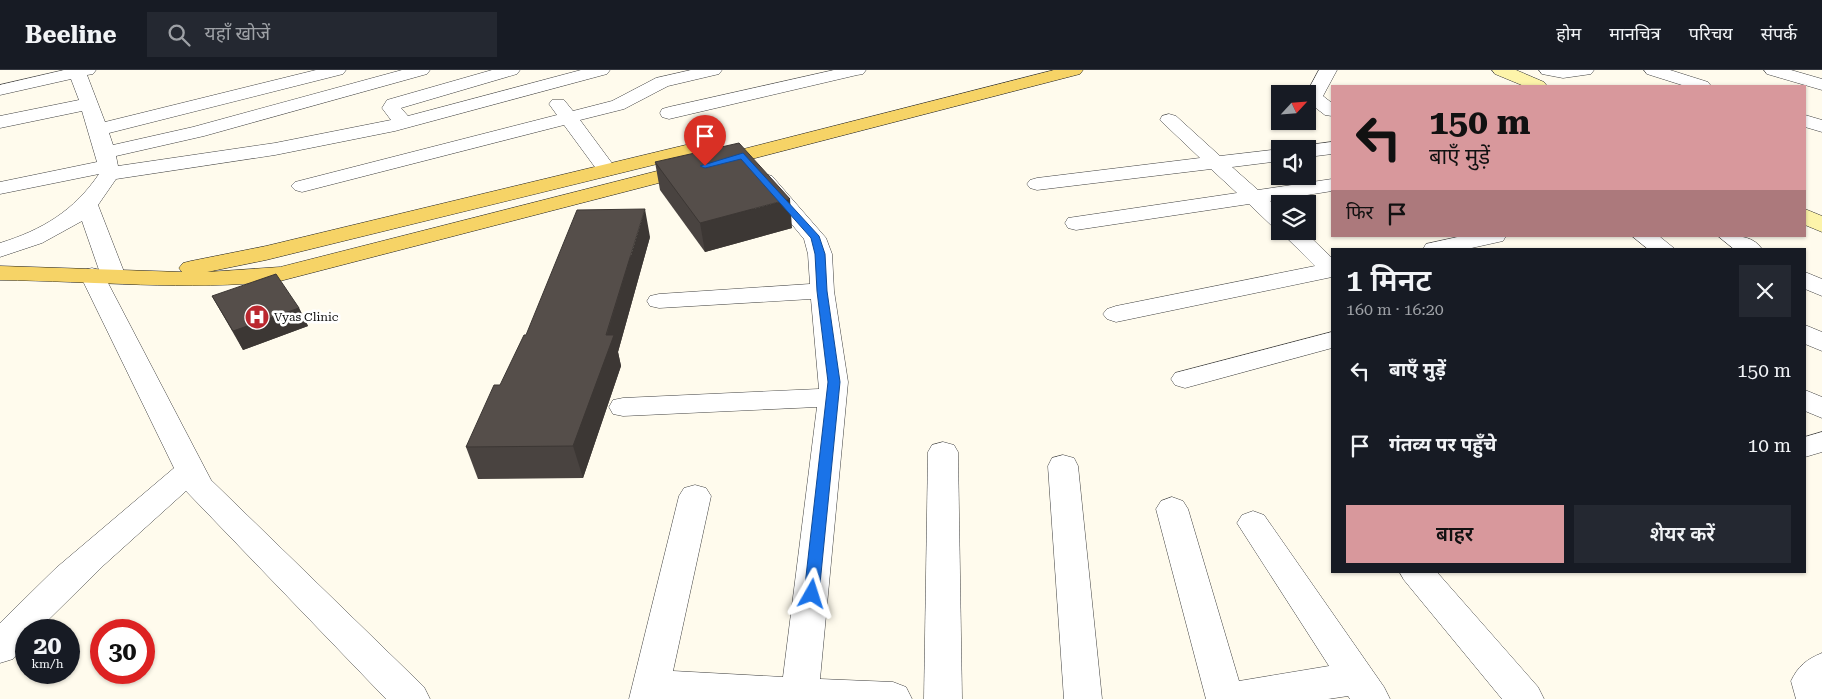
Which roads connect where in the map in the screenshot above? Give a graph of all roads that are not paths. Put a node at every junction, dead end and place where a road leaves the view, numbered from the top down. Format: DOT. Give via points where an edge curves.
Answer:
graph roads {
  1 [pos="336,70"];
  2 [pos="421,70"];
  3 [pos="511,70"];
  4 [pos="600,70"];
  5 [pos="712,70"];
  6 [pos="857,70"];
  7 [pos="1023,70"];
  8 [pos="1074,70"];
  9 [pos="1328,70"];
  10 [pos="1501,70"];
  11 [pos="1548,70"];
  12 [pos="1585,70"];
  13 [pos="1653,70"];
  14 [pos="80,71"];
  15 [pos="1787,72"];
  16 [pos="544,85"];
  17 [pos="1536,85"];
  18 [pos="1699,85"];
  19 [pos="1822,85"];
  20 [pos="0,90"];
  21 [pos="88,104"];
  22 [pos="1331,110"];
  23 [pos="669,113"];
  24 [pos="568,117"];
  25 [pos="1170,120"];
  26 [pos="1806,120"];
  27 [pos="0,122"];
  28 [pos="404,123"];
  29 [pos="1822,126"];
  30 [pos="100,129"];
  31 [pos="1331,148"];
  32 [pos="1316,150"];
  33 [pos="743,156"];
  34 [pos="1271,156"];
  35 [pos="107,164"];
  36 [pos="1217,164"];
  37 [pos="606,170"];
  38 [pos="1037,184"];
  39 [pos="1331,185"];
  40 [pos="302,186"];
  41 [pos="0,188"];
  42 [pos="1254,196"];
  43 [pos="87,204"];
  44 [pos="1271,212"];
  45 [pos="1806,217"];
  46 [pos="1076,223"];
  47 [pos="1822,225"];
  48 [pos="1490,237"];
  49 [pos="1645,237"];
  50 [pos="1732,237"];
  51 [pos="1300,240"];
  52 [pos="1439,248"];
  53 [pos="1662,248"];
  54 [pos="1749,248"];
  55 [pos="0,250"];
  56 [pos="1331,269"];
  57 [pos="1331,270"];
  58 [pos="0,273"];
  59 [pos="113,277"];
  60 [pos="1806,280"];
  61 [pos="1822,289"];
  62 [pos="822,291"];
  63 [pos="660,301"];
  64 [pos="1116,314"];
  65 [pos="1806,334"];
  66 [pos="1331,340"];
  67 [pos="1822,343"];
  68 [pos="1185,379"];
  69 [pos="833,397"];
  70 [pos="1806,399"];
  71 [pos="623,407"];
  72 [pos="1822,409"];
  73 [pos="1822,442"];
  74 [pos="1806,447"];
  75 [pos="943,452"];
  76 [pos="1063,466"];
  77 [pos="191,470"];
  78 [pos="694,496"];
  79 [pos="1172,509"];
  80 [pos="1253,523"];
  81 [pos="1419,573"];
  82 [pos="0,648"];
  83 [pos="1822,669"];
  84 [pos="1364,688"];
  85 [pos="650,693"];
  86 [pos="799,697"];
  87 [pos="411,699"];
  88 [pos="893,699"];
  89 [pos="943,699"];
  90 [pos="1072,699"];
  91 [pos="1083,699"];
  92 [pos="1107,699"];
  93 [pos="1225,699"];
  94 [pos="1231,699"];
  95 [pos="1526,699"];
  96 [pos="1815,699"];
  1 -- 30 [label="street"];
  2 -- 35 [label="street" via="197,132"];
  3 -- 28 [label="street" via="393,104 391,108"];
  4 -- 16 [label="street"];
  5 -- 24 [label="street" via="662,82 629,101"];
  6 -- 23 [label="street"];
  7 -- 37 [label="main road"];
  8 -- 33 [label="main road"];
  9 -- 22 [label="street" via="1313,96"];
  10 -- 17 [label="street"];
  11 -- 12 [label="street" via="1563,73"];
  13 -- 18 [label="street"];
  14 -- 20 [label="street"];
  14 -- 21 [label="street"];
  15 -- 19 [label="street"];
  16 -- 24 [label="street"];
  16 -- 28 [label="street"];
  21 -- 27 [label="street"];
  21 -- 30 [label="street"];
  24 -- 37 [label="street"];
  24 -- 40 [label="street"];
  25 -- 36 [label="street"];
  26 -- 29 [label="street"];
  28 -- 35 [label="street" via="275,149"];
  30 -- 35 [label="street"];
  31 -- 32 [label="street"];
  33 -- 59 [label="main road" via="280,274 237,280"];
  33 -- 62 [label="street" via="816,238"];
  34 -- 36 [label="street"];
  35 -- 41 [label="street"];
  35 -- 43 [label="street"];
  36 -- 38 [label="street"];
  36 -- 42 [label="street"];
  37 -- 59 [label="main road" via="266,253"];
  39 -- 42 [label="street"];
  42 -- 44 [label="street"];
  42 -- 46 [label="street"];
  43 -- 55 [label="street" via="69,222 40,237"];
  43 -- 59 [label="street"];
  45 -- 47 [label="street"];
  48 -- 52 [label="street"];
  49 -- 53 [label="street"];
  50 -- 54 [label="street"];
  51 -- 56 [label="street"];
  57 -- 64 [label="street"];
  58 -- 59 [label="main road"];
  59 -- 77 [label="street"];
  60 -- 61 [label="street"];
  62 -- 63 [label="street"];
  62 -- 69 [label="street" via="834,382"];
  65 -- 67 [label="street"];
  66 -- 68 [label="street"];
  69 -- 71 [label="street"];
  69 -- 86 [label="street"];
  70 -- 72 [label="street"];
  73 -- 74 [label="street"];
  75 -- 89 [label="street"];
  76 -- 91 [label="street"];
  77 -- 82 [label="street" via="50,595"];
  77 -- 87 [label="street" via="199,487"];
  78 -- 85 [label="street"];
  79 -- 93 [label="street"];
  80 -- 84 [label="street"];
  81 -- 95 [label="street"];
  83 -- 96 [label="street" via="1810,681"];
  84 -- 94 [label="street"];
  85 -- 86 [label="street"];
  86 -- 88 [label="street"];
  90 -- 91 [label="street"];
  91 -- 92 [label="street"];
}
